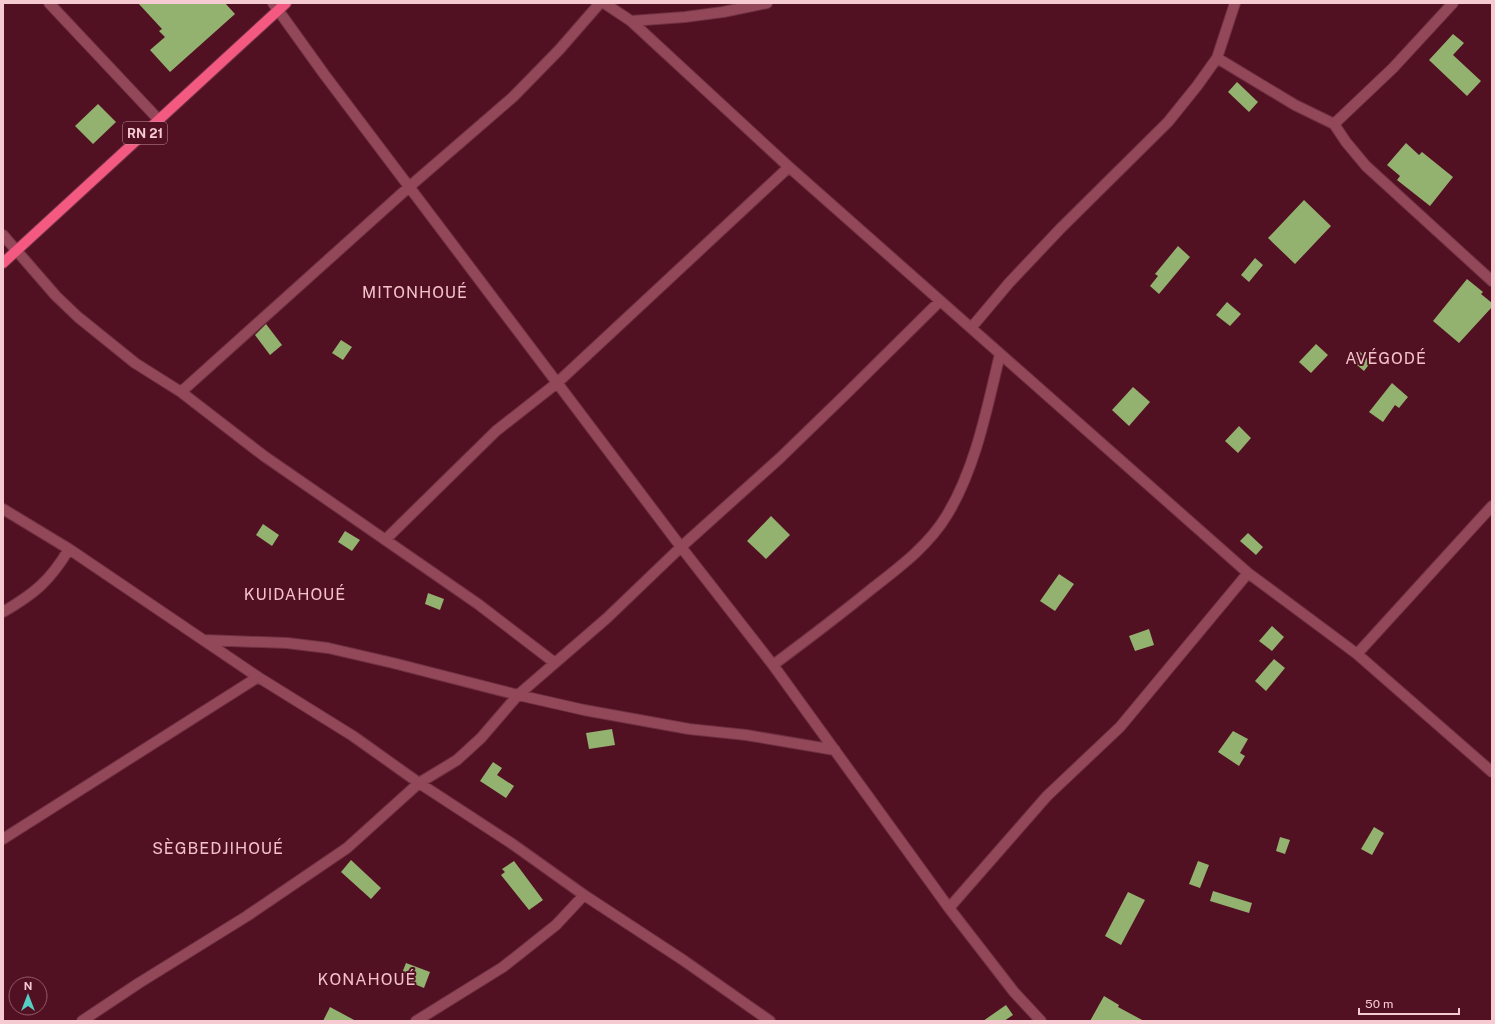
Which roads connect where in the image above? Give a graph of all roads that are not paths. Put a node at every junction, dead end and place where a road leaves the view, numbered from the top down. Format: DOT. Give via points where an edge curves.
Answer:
graph roads {
  1 [pos="49,3"];
  2 [pos="600,3"];
  3 [pos="604,3"];
  4 [pos="767,3"];
  5 [pos="1235,3"];
  6 [pos="1453,3"];
  7 [pos="279,5"];
  8 [pos="631,21"];
  9 [pos="1216,58"];
  10 [pos="159,120"];
  11 [pos="1334,124"];
  12 [pos="789,167"];
  13 [pos="409,187"];
  14 [pos="3,235"];
  15 [pos="16,250"];
  16 [pos="3,263"];
  17 [pos="1492,281"];
  18 [pos="940,301"];
  19 [pos="971,328"];
  20 [pos="1000,354"];
  21 [pos="557,383"];
  22 [pos="181,392"];
  23 [pos="1492,506"];
  24 [pos="3,509"];
  25 [pos="386,540"];
  26 [pos="681,547"];
  27 [pos="69,549"];
  28 [pos="1248,573"];
  29 [pos="3,612"];
  30 [pos="204,640"];
  31 [pos="1357,654"];
  32 [pos="555,663"];
  33 [pos="773,664"];
  34 [pos="258,677"];
  35 [pos="518,695"];
  36 [pos="835,750"];
  37 [pos="1492,772"];
  38 [pos="419,783"];
  39 [pos="3,839"];
  40 [pos="584,895"];
  41 [pos="949,908"];
  42 [pos="82,1021"];
  43 [pos="416,1021"];
  44 [pos="770,1021"];
  45 [pos="1041,1021"];
  1 -- 10 [label="street"];
  2 -- 13 [label="street" via="513,97"];
  3 -- 8 [label="street"];
  4 -- 8 [label="street" via="692,16"];
  5 -- 9 [label="street"];
  6 -- 11 [label="street" via="1393,68"];
  7 -- 10 [label="main road, RN 21"];
  7 -- 13 [label="street" via="324,74"];
  8 -- 12 [label="street"];
  9 -- 11 [label="street"];
  9 -- 19 [label="street" via="1168,122 1060,229"];
  10 -- 15 [label="main road, RN 21"];
  11 -- 17 [label="street" via="1366,166"];
  12 -- 18 [label="street"];
  12 -- 21 [label="street"];
  13 -- 21 [label="street"];
  13 -- 22 [label="street"];
  14 -- 15 [label="street"];
  15 -- 16 [label="main road, RN 21"];
  15 -- 22 [label="street" via="78,317 135,363"];
  18 -- 19 [label="street"];
  18 -- 26 [label="street" via="786,452"];
  19 -- 20 [label="street"];
  20 -- 28 [label="street"];
  20 -- 33 [label="street" via="985,417 965,479 947,516 921,549 849,608"];
  21 -- 25 [label="street" via="496,431"];
  21 -- 26 [label="street"];
  22 -- 25 [label="street" via="264,456"];
  23 -- 31 [label="street"];
  24 -- 27 [label="street"];
  25 -- 32 [label="street" via="478,604"];
  26 -- 32 [label="street" via="607,618"];
  26 -- 33 [label="street"];
  27 -- 29 [label="street" via="47,581 24,600"];
  27 -- 30 [label="street"];
  28 -- 31 [label="street"];
  28 -- 41 [label="street" via="1120,727 1047,796"];
  30 -- 34 [label="street"];
  30 -- 35 [label="street" via="287,643 328,648"];
  31 -- 37 [label="street"];
  32 -- 35 [label="street"];
  33 -- 36 [label="street"];
  34 -- 38 [label="street" via="353,736"];
  34 -- 39 [label="street"];
  35 -- 36 [label="street" via="689,729 746,735"];
  35 -- 38 [label="street" via="481,738 457,760"];
  36 -- 41 [label="street"];
  38 -- 40 [label="street" via="511,843"];
  38 -- 42 [label="street" via="347,848 247,916"];
  40 -- 43 [label="street" via="556,925 503,967"];
  40 -- 44 [label="street"];
  41 -- 45 [label="street" via="1014,992"];
}
